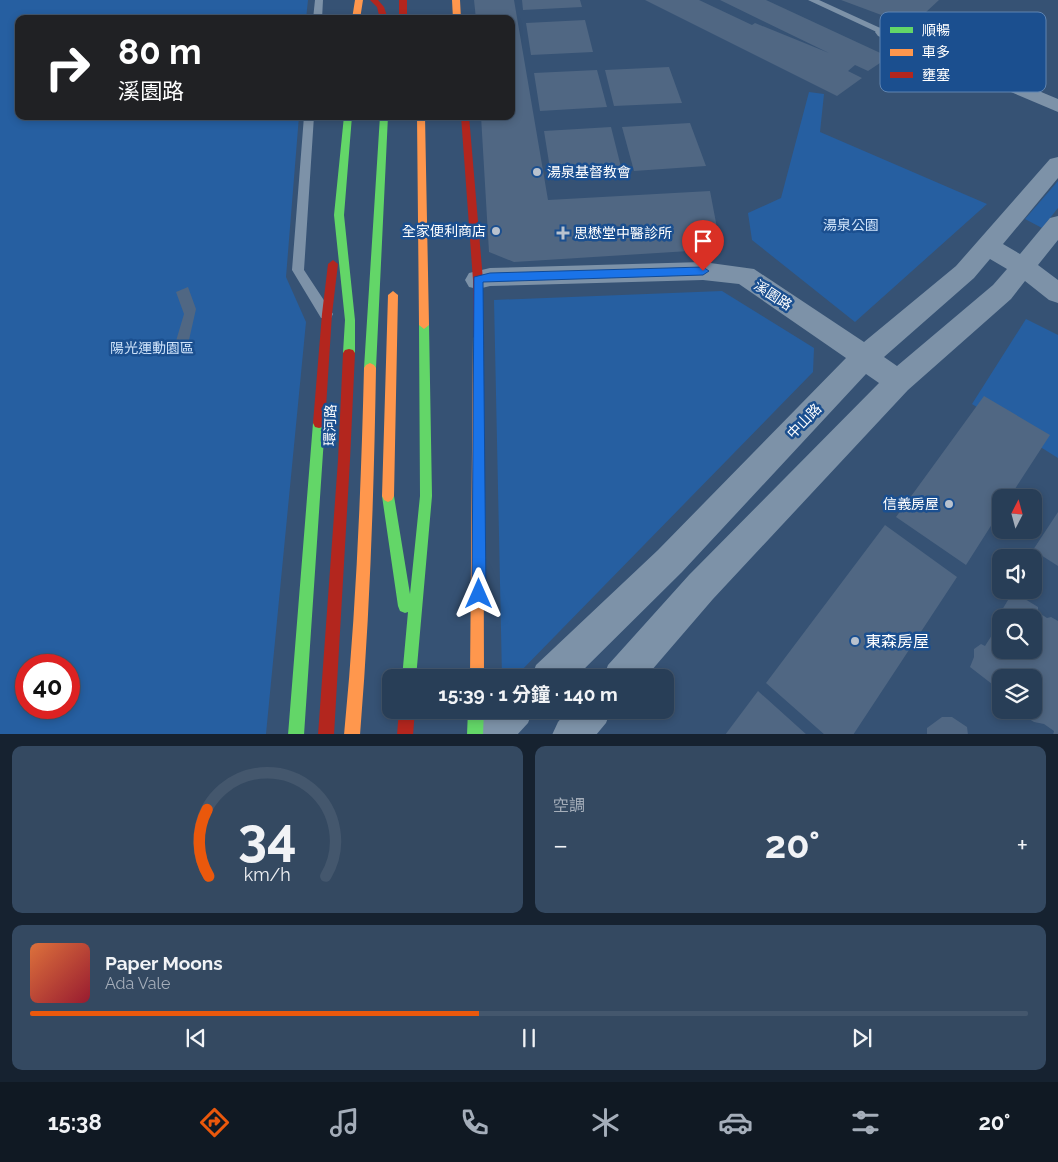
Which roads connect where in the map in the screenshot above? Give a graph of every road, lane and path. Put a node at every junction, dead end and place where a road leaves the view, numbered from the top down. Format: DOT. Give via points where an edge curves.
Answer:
graph roads {
  1 [pos="319,0"];
  2 [pos="359,0"];
  3 [pos="374,0"];
  4 [pos="403,0"];
  5 [pos="456,0"];
  6 [pos="812,0"];
  7 [pos="317,15"];
  8 [pos="357,15"];
  9 [pos="383,15"];
  10 [pos="404,15"];
  11 [pos="458,15"];
  12 [pos="880,30"];
  13 [pos="1025,92"];
  14 [pos="1058,106"];
  15 [pos="309,120"];
  16 [pos="348,120"];
  17 [pos="384,120"];
  18 [pos="421,120"];
  19 [pos="465,120"];
  20 [pos="1058,164"];
  21 [pos="339,215"];
  22 [pos="1058,224"];
  23 [pos="988,246"];
  24 [pos="1023,267"];
  25 [pos="478,280"];
  26 [pos="393,282"];
  27 [pos="1058,293"];
  28 [pos="326,314"];
  29 [pos="864,358"];
  30 [pos="898,382"];
  31 [pos="411,644"];
  32 [pos="410,669"];
  33 [pos="477,669"];
  34 [pos="558,669"];
  35 [pos="629,669"];
  36 [pos="406,719"];
  37 [pos="476,719"];
  38 [pos="506,719"];
  39 [pos="585,719"];
  40 [pos="296,734"];
  41 [pos="326,734"];
  42 [pos="352,734"];
  43 [pos="405,734"];
  44 [pos="475,734"];
  45 [pos="490,734"];
  46 [pos="571,734"];
  1 -- 7 [label="lane"];
  2 -- 8 [label="main road"];
  3 -- 9 [label="main road"];
  4 -- 10 [label="main road"];
  5 -- 11 [label="main road"];
  6 -- 12 [label="lane"];
  13 -- 14 [label="street"];
  15 -- 28 [label="lane" via="298,270"];
  16 -- 21 [label="main road, 環河路"];
  17 -- 42 [label="main road" via="365,535"];
  18 -- 31 [label="main road" via="426,496"];
  19 -- 25 [label="main road"];
  20 -- 23 [label="street, 中山路"];
  21 -- 28 [label="main road"];
  21 -- 41 [label="main road, 環河路" via="350,320"];
  22 -- 24 [label="street"];
  23 -- 24 [label="street"];
  23 -- 29 [label="street, 中山路" via="965,272"];
  24 -- 27 [label="street"];
  24 -- 30 [label="street" via="1002,292"];
  25 -- 29 [label="street, 溪園路" via="490,277 703,271 745,276"];
  25 -- 33 [label="main road"];
  26 -- 31 [label="main road" via="388,499"];
  28 -- 40 [label="main road"];
  29 -- 30 [label="street, 溪園路"];
  29 -- 34 [label="street, 中山路" via="670,561"];
  30 -- 35 [label="street" via="701,587"];
  31 -- 32 [label="main road"];
  36 -- 43 [label="main road"];
  37 -- 44 [label="main road"];
  38 -- 45 [label="street"];
  39 -- 46 [label="street"];
}
